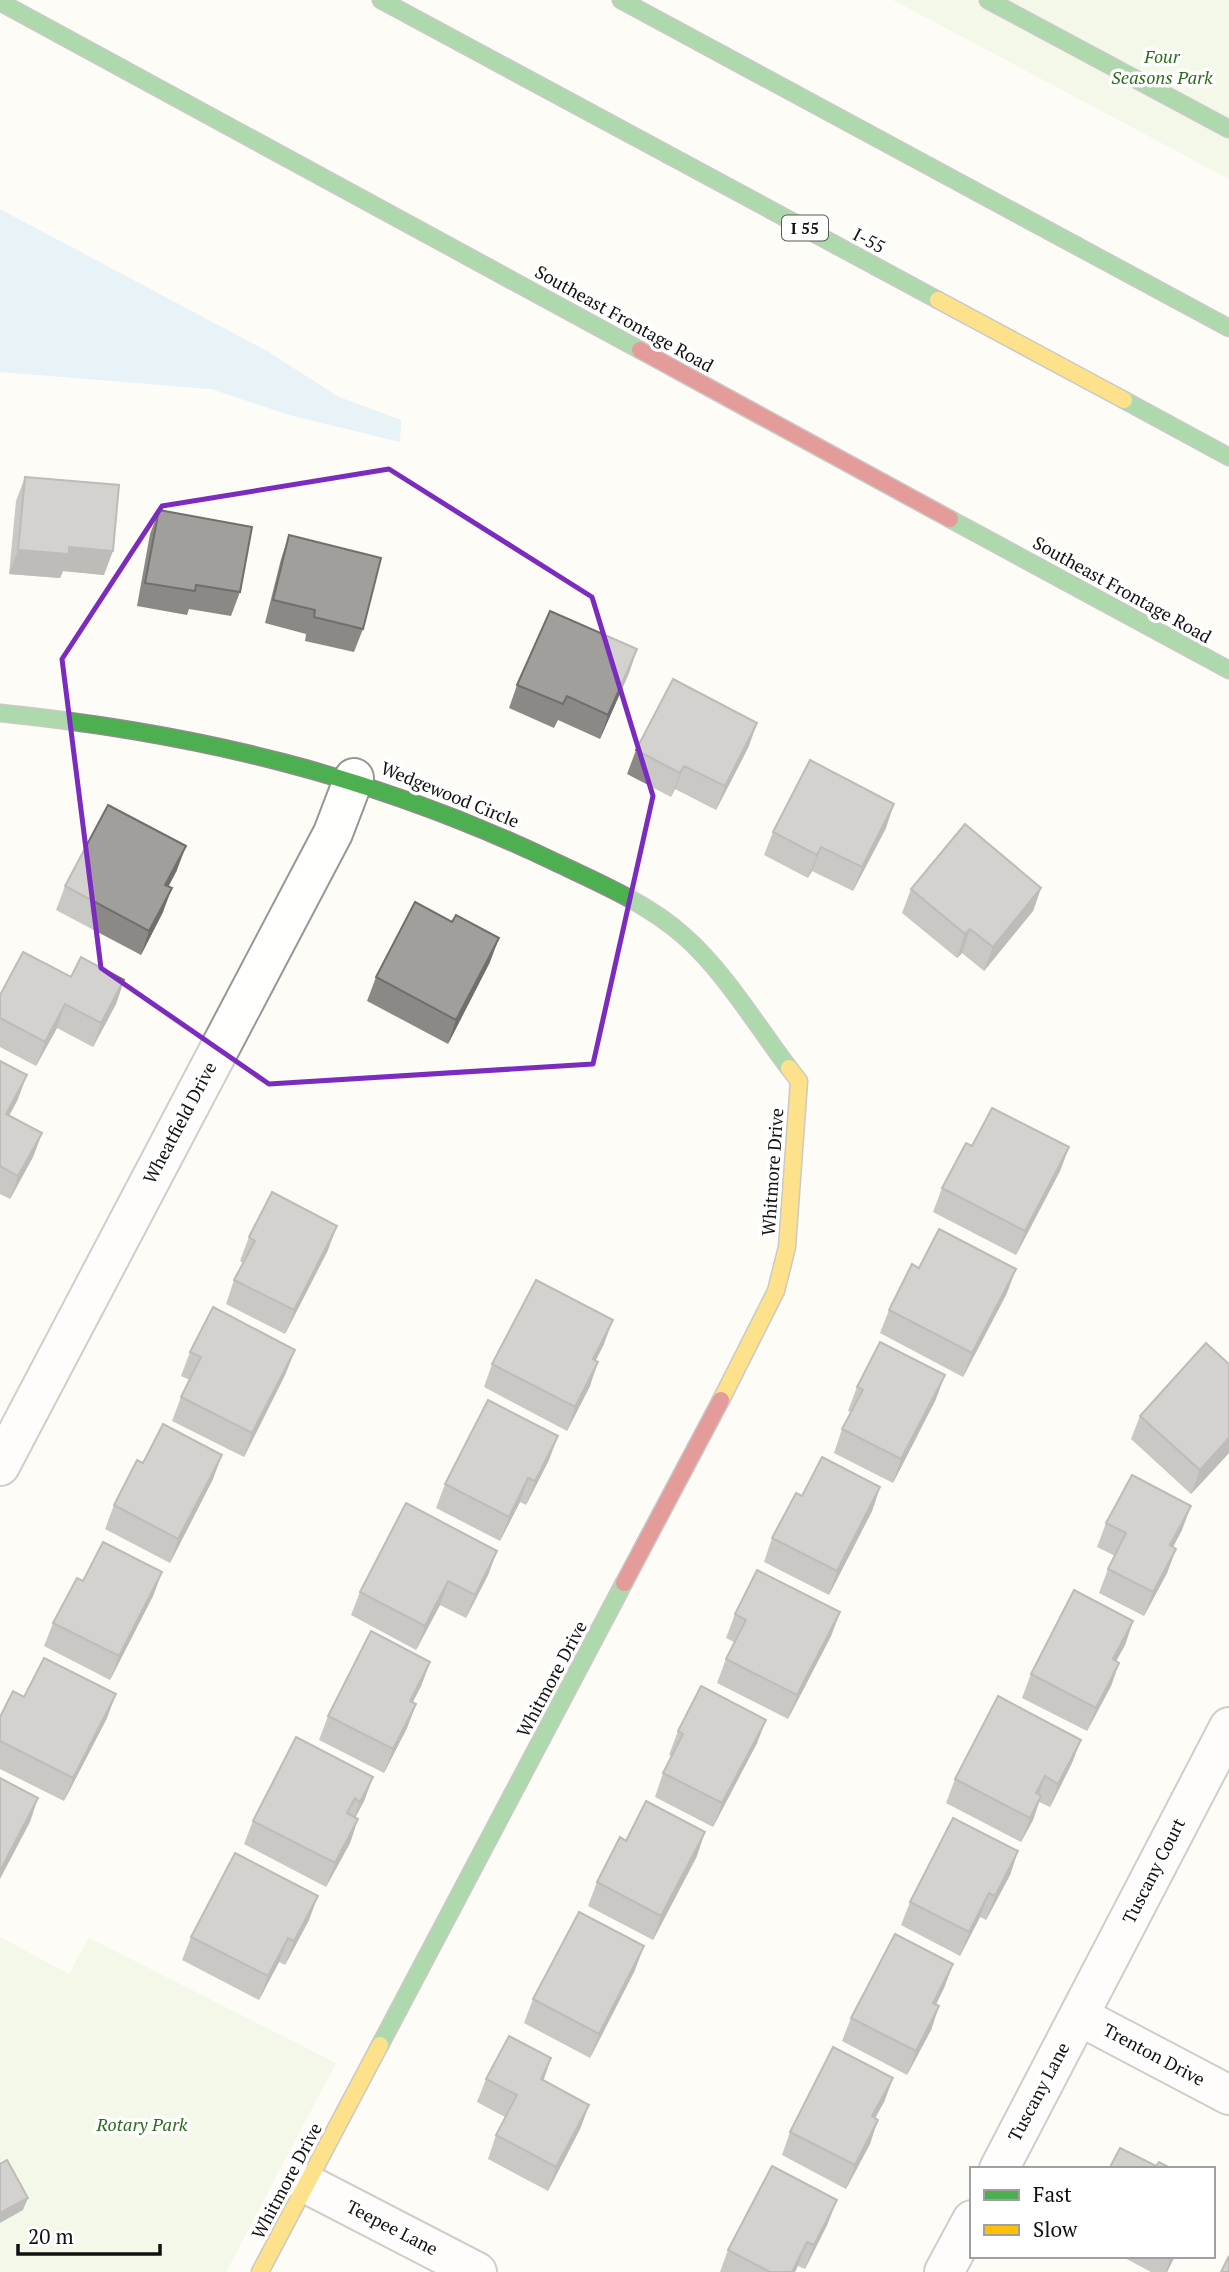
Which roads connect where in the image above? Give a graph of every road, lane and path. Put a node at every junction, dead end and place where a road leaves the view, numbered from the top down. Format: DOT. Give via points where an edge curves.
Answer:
graph roads {
  1 [pos="380,0"];
  2 [pos="621,0"];
  3 [pos="988,0"];
  4 [pos="0,2"];
  5 [pos="1229,129"];
  6 [pos="1229,328"];
  7 [pos="1229,457"];
  8 [pos="1229,670"];
  9 [pos="0,713"];
  10 [pos="354,778"];
  11 [pos="799,1081"];
  12 [pos="0,1466"];
  13 [pos="1229,1727"];
  14 [pos="1079,2016"];
  15 [pos="1229,2095"];
  16 [pos="1000,2167"];
  17 [pos="307,2183"];
  18 [pos="970,2224"];
  19 [pos="260,2272"];
  20 [pos="477,2272"];
  21 [pos="944,2272"];
  1 -- 7 [label="main road, I-55 / I 55"];
  2 -- 6 [label="main road"];
  3 -- 5 [label="main road"];
  4 -- 8 [label="main road, Southeast Frontage Road"];
  9 -- 10 [label="main road, Wedgewood Circle" via="196,738"];
  10 -- 11 [label="main road, Wedgewood Circle" via="465,818 651,913 695,945"];
  10 -- 12 [label="street, Wheatfield Drive" via="333,834"];
  11 -- 17 [label="main road, Whitmore Drive" via="787,1247 776,1291"];
  13 -- 14 [label="street, Tuscany Court"];
  14 -- 15 [label="street, Trenton Drive"];
  14 -- 16 [label="street, Tuscany Lane"];
  17 -- 19 [label="main road, Whitmore Drive"];
  17 -- 20 [label="street, Teepee Lane"];
  18 -- 21 [label="street"];
}
